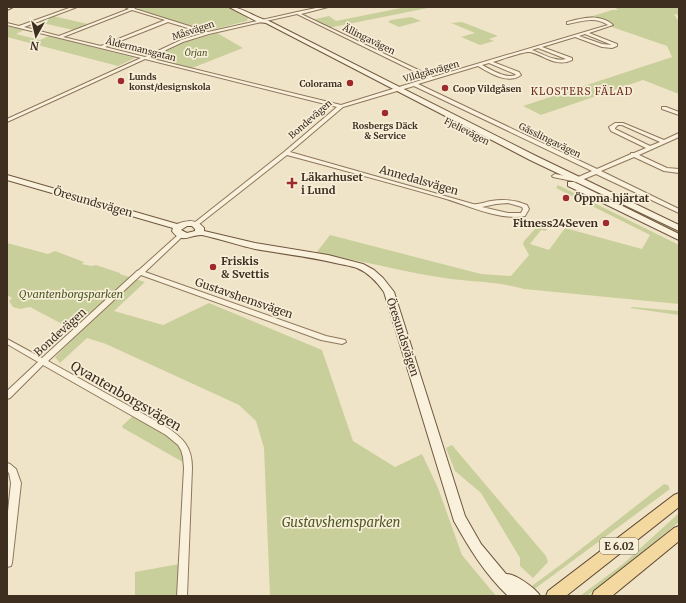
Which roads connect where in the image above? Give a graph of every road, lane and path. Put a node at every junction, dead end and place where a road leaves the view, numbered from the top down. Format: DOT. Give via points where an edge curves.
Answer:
graph roads {
  1 [pos="10,7"];
  2 [pos="74,7"];
  3 [pos="232,7"];
  4 [pos="326,7"];
  5 [pos="7,8"];
  6 [pos="132,8"];
  7 [pos="297,13"];
  8 [pos="169,20"];
  9 [pos="260,21"];
  10 [pos="568,23"];
  11 [pos="7,24"];
  12 [pos="20,27"];
  13 [pos="208,33"];
  14 [pos="586,33"];
  15 [pos="575,36"];
  16 [pos="59,37"];
  17 [pos="101,47"];
  18 [pos="539,47"];
  19 [pos="529,50"];
  20 [pos="144,58"];
  21 [pos="490,62"];
  22 [pos="478,65"];
  23 [pos="433,79"];
  24 [pos="414,84"];
  25 [pos="398,89"];
  26 [pos="389,91"];
  27 [pos="341,106"];
  28 [pos="664,108"];
  29 [pos="679,114"];
  30 [pos="7,121"];
  31 [pos="679,134"];
  32 [pos="663,141"];
  33 [pos="649,147"];
  34 [pos="286,153"];
  35 [pos="633,154"];
  36 [pos="593,171"];
  37 [pos="679,171"];
  38 [pos="555,176"];
  39 [pos="7,177"];
  40 [pos="578,180"];
  41 [pos="582,190"];
  42 [pos="478,206"];
  43 [pos="679,211"];
  44 [pos="198,228"];
  45 [pos="679,228"];
  46 [pos="179,231"];
  47 [pos="679,237"];
  48 [pos="139,272"];
  49 [pos="7,341"];
  50 [pos="342,342"];
  51 [pos="42,362"];
  52 [pos="7,396"];
  53 [pos="7,466"];
  54 [pos="679,499"];
  55 [pos="679,532"];
  56 [pos="7,564"];
  57 [pos="495,570"];
  58 [pos="558,595"];
  59 [pos="182,596"];
  60 [pos="518,596"];
  61 [pos="533,596"];
  62 [pos="600,596"];
  1 -- 5 [label="main road"];
  2 -- 12 [label="street"];
  3 -- 9 [label="main road, Fjelievägen"];
  4 -- 7 [label="street, Måsvägen"];
  6 -- 8 [label="street"];
  6 -- 16 [label="street"];
  7 -- 9 [label="street, Måsvägen"];
  7 -- 23 [label="street, Ällingavägen"];
  8 -- 13 [label="street"];
  8 -- 17 [label="street"];
  9 -- 13 [label="street, Måsvägen"];
  9 -- 25 [label="main road, Fjelievägen" via="267,22"];
  9 -- 26 [label="main road, Fjelievägen" via="259,23"];
  10 -- 14 [label="street, Vildgåsvägen" via="586,18 600,19 612,25"];
  11 -- 12 [label="street, Åldermansgatan"];
  12 -- 16 [label="street, Åldermansgatan"];
  13 -- 20 [label="street, Måsvägen" via="182,41"];
  14 -- 15 [label="street, Vildgåsvägen"];
  14 -- 15 [label="street" via="616,45 606,46"];
  15 -- 18 [label="street, Vildgåsvägen"];
  16 -- 17 [label="street, Åldermansgatan"];
  17 -- 20 [label="street, Åldermansgatan"];
  18 -- 19 [label="street, Vildgåsvägen"];
  18 -- 19 [label="street" via="570,59 559,61"];
  19 -- 21 [label="street, Vildgåsvägen"];
  20 -- 27 [label="street, Åldermansgatan"];
  20 -- 30 [label="street, Måsvägen"];
  21 -- 22 [label="street, Vildgåsvägen"];
  21 -- 22 [label="street" via="519,75 516,78 508,78"];
  22 -- 23 [label="street, Vildgåsvägen"];
  23 -- 24 [label="street, Vildgåsvägen"];
  24 -- 25 [label="street, Vildgåsvägen"];
  24 -- 36 [label="street, Gässlingavägen"];
  25 -- 26 [label="street, Vildgåsvägen"];
  25 -- 40 [label="main road, Fjelievägen"];
  26 -- 27 [label="street, Bondevägen"];
  26 -- 38 [label="main road, Fjelievägen"];
  27 -- 34 [label="street, Bondevägen"];
  28 -- 29 [label="street"];
  31 -- 32 [label="street"];
  32 -- 33 [label="street"];
  32 -- 33 [label="street" via="623,124 612,127 613,130"];
  33 -- 35 [label="street"];
  34 -- 42 [label="street, Annedalsvägen"];
  34 -- 44 [label="street, Bondevägen"];
  35 -- 36 [label="street"];
  35 -- 37 [label="street" via="666,170"];
  36 -- 40 [label="street"];
  36 -- 43 [label="street, Gässlingavägen"];
  38 -- 40 [label="street"];
  38 -- 41 [label="main road, Fjelievägen"];
  39 -- 46 [label="main road, Öresundsvägen"];
  40 -- 41 [label="street"];
  40 -- 45 [label="main road, Fjelievägen"];
  41 -- 47 [label="main road, Fjelievägen"];
  42 -- 42 [label="street, Annedalsvägen" via="514,216 523,215 526,209 520,204 505,201"];
  44 -- 46 [label="main road, Öresundsvägen" via="190,236"];
  44 -- 57 [label="main road, Öresundsvägen" via="237,242 360,266 380,280 389,292 396,312 459,517 476,548"];
  46 -- 48 [label="street, Bondevägen"];
  48 -- 50 [label="street, Gustavshemsvägen" via="324,338"];
  48 -- 51 [label="street, Bondevägen"];
  49 -- 51 [label="street, Qvantenborgsvägen"];
  51 -- 52 [label="street, Bondevägen"];
  51 -- 59 [label="street, Qvantenborgsvägen" via="166,432 184,447 188,456 188,472"];
  53 -- 56 [label="street" via="13,471 16,483"];
  54 -- 58 [label="main road, E 6.02"];
  55 -- 62 [label="main road, E 6.02"];
  57 -- 60 [label="main road, Öresundsvägen"];
  57 -- 61 [label="main road, Öresundsvägen"];
}
